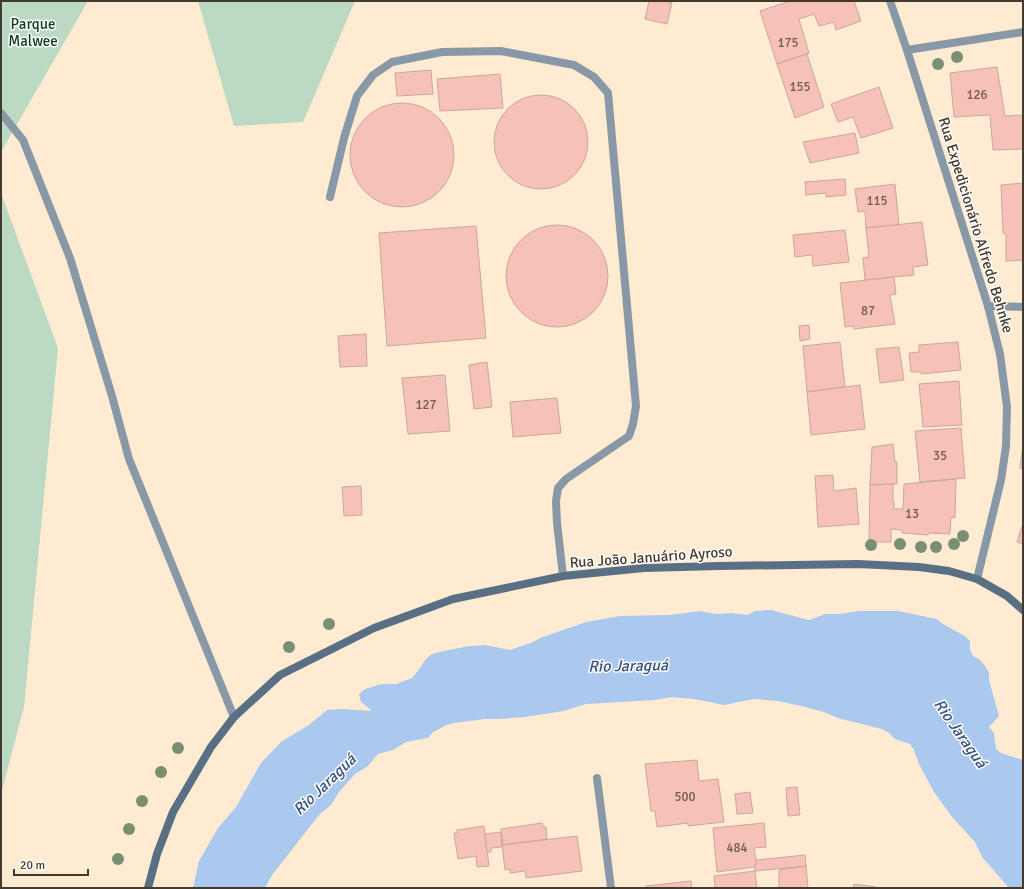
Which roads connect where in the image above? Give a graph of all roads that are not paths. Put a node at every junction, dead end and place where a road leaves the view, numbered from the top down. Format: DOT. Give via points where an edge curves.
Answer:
graph roads {
  1 [pos="890,1"];
  2 [pos="1023,32"];
  3 [pos="907,50"];
  4 [pos="1,113"];
  5 [pos="330,197"];
  6 [pos="988,306"];
  7 [pos="1023,307"];
  8 [pos="563,576"];
  9 [pos="977,579"];
  10 [pos="1023,610"];
  11 [pos="234,717"];
  12 [pos="597,778"];
  13 [pos="148,888"];
  14 [pos="611,888"];
  1 -- 3 [label="street, Rua Expedicionário Alfredo Behnke"];
  2 -- 3 [label="street"];
  3 -- 6 [label="street, Rua Expedicionário Alfredo Behnke"];
  4 -- 11 [label="street" via="23,140 70,258 129,460"];
  5 -- 8 [label="street" via="357,96 373,75 392,62 442,52 501,51 574,66 594,77 608,93 636,406 629,436 566,479 558,488 557,523"];
  6 -- 7 [label="street"];
  6 -- 9 [label="street, Rua Expedicionário Alfredo Behnke" via="1000,354 1007,407 1006,446 1001,480"];
  8 -- 9 [label="main road, Rua João Januário Ayroso" via="644,568 858,564 927,568"];
  8 -- 11 [label="main road, Rua João Januário Ayroso" via="453,599 374,628 280,675"];
  9 -- 10 [label="main road, Rua João Januário Ayroso" via="1007,596"];
  11 -- 13 [label="main road, Rua João Januário Ayroso" via="211,747 173,812 157,854"];
  12 -- 14 [label="street"];
}
